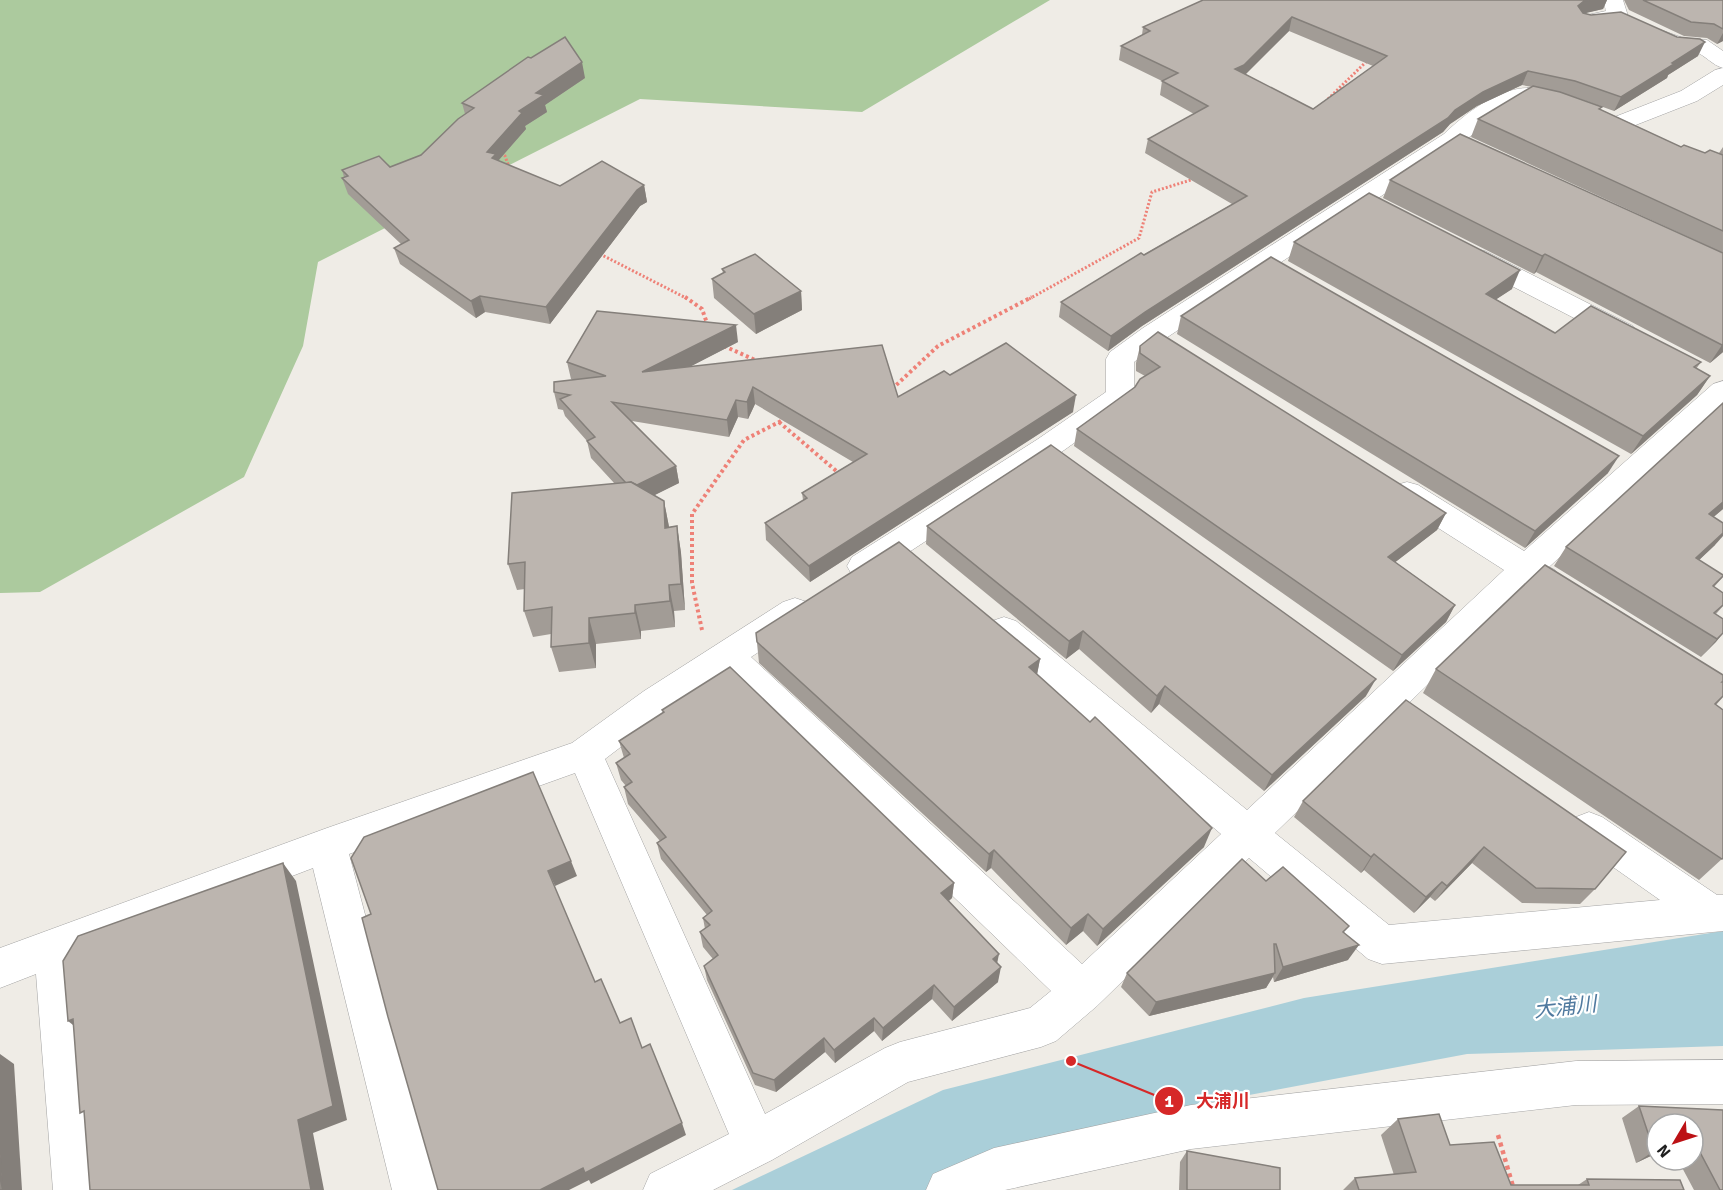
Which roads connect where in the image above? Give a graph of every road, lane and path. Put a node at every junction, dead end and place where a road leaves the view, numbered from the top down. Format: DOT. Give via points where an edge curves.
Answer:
graph roads {
  1 [pos="1616,8"];
  2 [pos="1585,21"];
  3 [pos="1723,39"];
  4 [pos="1699,45"];
  5 [pos="1377,56"];
  6 [pos="1723,61"];
  7 [pos="1723,75"];
  8 [pos="1323,104"];
  9 [pos="1570,106"];
  10 [pos="1651,136"];
  11 [pos="496,151"];
  12 [pos="510,170"];
  13 [pos="1200,177"];
  14 [pos="1360,198"];
  15 [pos="1391,214"];
  16 [pos="1453,246"];
  17 [pos="595,250"];
  18 [pos="710,331"];
  19 [pos="1154,334"];
  20 [pos="1640,341"];
  21 [pos="723,346"];
  22 [pos="1184,353"];
  23 [pos="762,363"];
  24 [pos="1716,382"];
  25 [pos="883,394"];
  26 [pos="788,411"];
  27 [pos="786,418"];
  28 [pos="778,422"];
  29 [pos="1049,446"];
  30 [pos="1078,467"];
  31 [pos="1386,480"];
  32 [pos="844,483"];
  33 [pos="899,543"];
  34 [pos="926,566"];
  35 [pos="1527,568"];
  36 [pos="1566,593"];
  37 [pos="981,612"];
  38 [pos="721,659"];
  39 [pos="1365,674"];
  40 [pos="1394,694"];
  41 [pos="1423,714"];
  42 [pos="585,754"];
  43 [pos="1567,814"];
  44 [pos="1248,832"];
  45 [pos="327,845"];
  46 [pos="1717,913"];
  47 [pos="54,946"];
  48 [pos="0,968"];
  49 [pos="1082,992"];
  50 [pos="1723,1082"];
  51 [pos="1486,1094"];
  52 [pos="756,1144"];
  53 [pos="76,1190"];
  54 [pos="415,1190"];
  55 [pos="666,1190"];
  56 [pos="949,1190"];
  57 [pos="1514,1190"];
  1 -- 2 [label="street"];
  1 -- 4 [label="street" via="1679,44"];
  3 -- 4 [label="street"];
  4 -- 6 [label="street"];
  5 -- 8 [label="path" via="1366,61"];
  7 -- 10 [label="street" via="1689,96 1610,120"];
  9 -- 14 [label="street" via="1522,94 1486,113 1463,144"];
  11 -- 12 [label="path" via="505,156"];
  13 -- 25 [label="path" via="1152,192 1139,238 938,346"];
  14 -- 15 [label="street"];
  14 -- 19 [label="street" via="1276,267"];
  16 -- 20 [label="street"];
  17 -- 18 [label="path" via="690,300 702,309"];
  19 -- 22 [label="street"];
  19 -- 29 [label="street" via="1120,359 1120,396"];
  21 -- 23 [label="path"];
  24 -- 35 [label="street" via="1624,466"];
  26 -- 28 [label="path"];
  27 -- 28 [label="path"];
  28 -- 32 [label="path" via="841,476"];
  28 -- 38 [label="path" via="744,440 692,514 692,583 699,624"];
  29 -- 30 [label="street"];
  29 -- 33 [label="street"];
  31 -- 35 [label="street"];
  33 -- 34 [label="street"];
  33 -- 38 [label="street"];
  35 -- 36 [label="street"];
  35 -- 40 [label="street"];
  37 -- 44 [label="street"];
  38 -- 42 [label="street"];
  38 -- 49 [label="street"];
  39 -- 40 [label="street"];
  40 -- 41 [label="street"];
  40 -- 44 [label="street"];
  42 -- 45 [label="street"];
  42 -- 52 [label="street"];
  43 -- 46 [label="street"];
  44 -- 46 [label="street" via="1382,945"];
  44 -- 49 [label="street"];
  45 -- 47 [label="street"];
  45 -- 54 [label="street"];
  47 -- 48 [label="street"];
  47 -- 53 [label="street"];
  49 -- 52 [label="street" via="1041,1026 900,1063"];
  50 -- 51 [label="street" via="1576,1083"];
  51 -- 56 [label="street" via="1191,1127 994,1170"];
  51 -- 57 [label="path"];
  52 -- 55 [label="street"];
}
